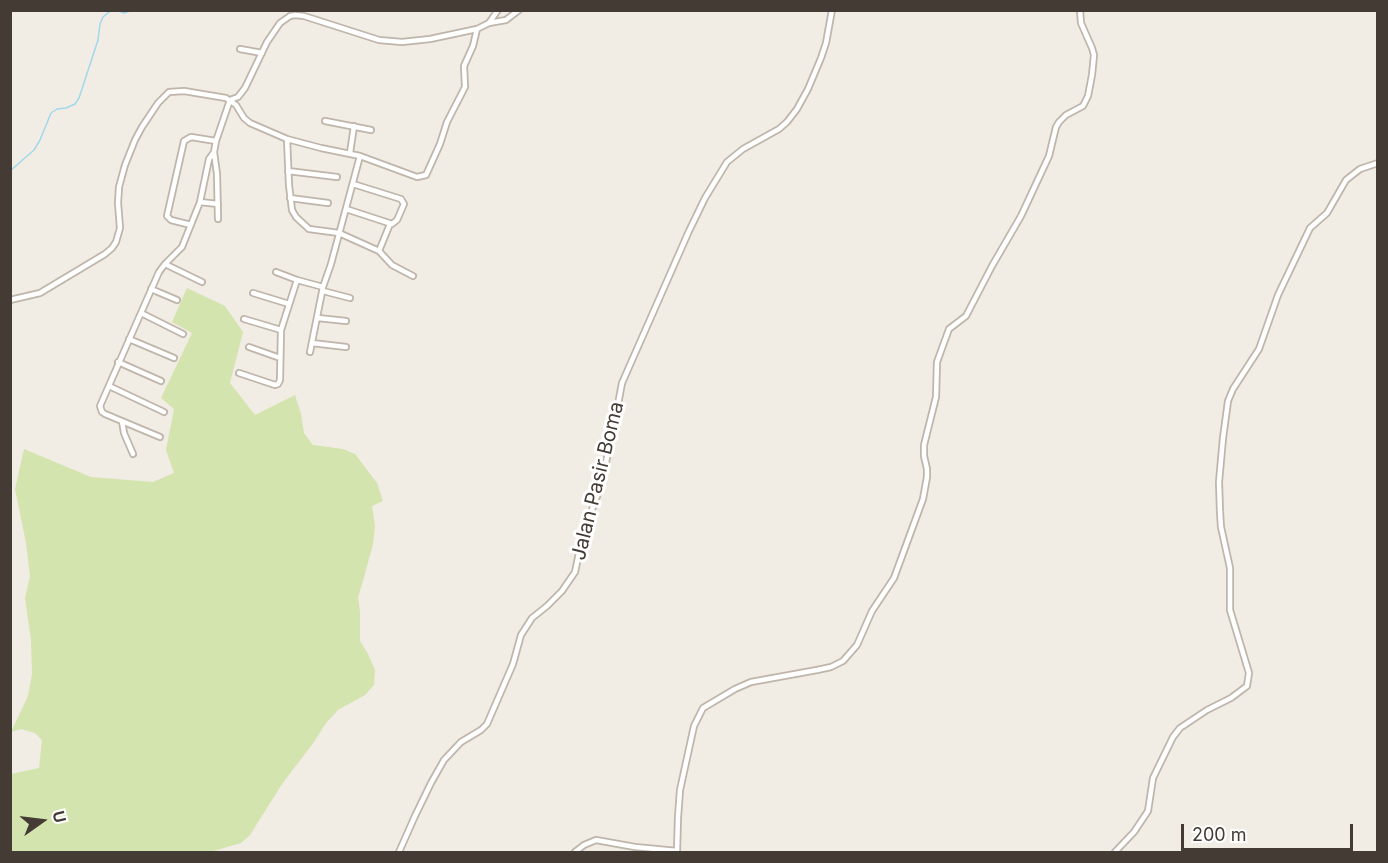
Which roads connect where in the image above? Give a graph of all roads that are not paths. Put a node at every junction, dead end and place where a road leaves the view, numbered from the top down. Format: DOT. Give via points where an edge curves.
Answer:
graph roads {
  1 [pos="498,10"];
  2 [pos="519,10"];
  3 [pos="832,10"];
  4 [pos="1080,10"];
  5 [pos="489,23"];
  6 [pos="477,29"];
  7 [pos="240,49"];
  8 [pos="262,53"];
  9 [pos="230,100"];
  10 [pos="325,121"];
  11 [pos="354,126"];
  12 [pos="371,130"];
  13 [pos="287,139"];
  14 [pos="216,141"];
  15 [pos="214,152"];
  16 [pos="350,153"];
  17 [pos="360,156"];
  18 [pos="1377,163"];
  19 [pos="288,171"];
  20 [pos="337,177"];
  21 [pos="353,184"];
  22 [pos="290,198"];
  23 [pos="200,202"];
  24 [pos="328,203"];
  25 [pos="218,204"];
  26 [pos="346,209"];
  27 [pos="218,219"];
  28 [pos="390,224"];
  29 [pos="191,225"];
  30 [pos="339,233"];
  31 [pos="379,251"];
  32 [pos="165,264"];
  33 [pos="276,272"];
  34 [pos="413,276"];
  35 [pos="297,280"];
  36 [pos="202,282"];
  37 [pos="151,289"];
  38 [pos="323,289"];
  39 [pos="253,293"];
  40 [pos="350,298"];
  41 [pos="10,300"];
  42 [pos="177,300"];
  43 [pos="289,304"];
  44 [pos="141,313"];
  45 [pos="318,318"];
  46 [pos="244,319"];
  47 [pos="346,321"];
  48 [pos="280,330"];
  49 [pos="183,334"];
  50 [pos="129,339"];
  51 [pos="312,343"];
  52 [pos="249,347"];
  53 [pos="346,347"];
  54 [pos="310,352"];
  55 [pos="174,358"];
  56 [pos="280,358"];
  57 [pos="118,362"];
  58 [pos="239,373"];
  59 [pos="160,381"];
  60 [pos="109,386"];
  61 [pos="164,412"];
  62 [pos="123,421"];
  63 [pos="160,437"];
  64 [pos="133,454"];
  65 [pos="677,851"];
  66 [pos="399,852"];
  67 [pos="575,852"];
  68 [pos="1115,852"];
  1 -- 5 [label="street"];
  2 -- 5 [label="street" via="506,20"];
  3 -- 66 [label="street, Jalan Pasir Boma" via="821,58 797,109 779,129 727,162 689,231 622,383 600,488 583,534 575,573 521,635 487,724 444,760"];
  4 -- 65 [label="street" via="1094,55 1088,96 1083,106 1059,122 1049,156 1021,216 966,316 949,329 937,362 936,402 924,445 927,477 923,499 894,578 872,611 857,645 843,661 831,667 751,682 703,708 694,726 680,790"];
  5 -- 6 [label="street"];
  6 -- 8 [label="street" via="430,39 386,42 295,15 280,23"];
  6 -- 17 [label="street" via="464,66 465,87 426,175 417,177"];
  7 -- 8 [label="street"];
  8 -- 9 [label="street" via="245,88"];
  9 -- 13 [label="street" via="249,123"];
  9 -- 14 [label="street"];
  9 -- 41 [label="street" via="179,91 165,95 142,127 125,165 119,187 120,228 112,248 40,293"];
  10 -- 11 [label="street"];
  11 -- 12 [label="street"];
  11 -- 16 [label="street"];
  13 -- 16 [label="street"];
  13 -- 19 [label="street"];
  14 -- 15 [label="street"];
  14 -- 29 [label="street" via="191,137 184,141 167,216"];
  15 -- 23 [label="street"];
  15 -- 25 [label="street"];
  16 -- 17 [label="street"];
  17 -- 21 [label="street"];
  18 -- 68 [label="street" via="1346,180 1327,213 1310,228 1278,295 1259,349 1228,402 1219,482 1221,527 1230,568 1230,610 1249,682 1239,693 1180,728 1153,778 1148,811"];
  19 -- 20 [label="street"];
  19 -- 22 [label="street"];
  21 -- 26 [label="street"];
  21 -- 28 [label="street" via="402,201 397,220"];
  22 -- 24 [label="street"];
  22 -- 30 [label="street" via="293,214 308,228"];
  23 -- 25 [label="street"];
  23 -- 29 [label="street"];
  25 -- 27 [label="street"];
  26 -- 28 [label="street"];
  26 -- 30 [label="street"];
  28 -- 31 [label="street"];
  29 -- 32 [label="street" via="182,247"];
  30 -- 31 [label="street"];
  30 -- 38 [label="street"];
  31 -- 34 [label="street" via="392,265"];
  32 -- 36 [label="street"];
  32 -- 37 [label="street"];
  33 -- 35 [label="street"];
  35 -- 38 [label="street"];
  35 -- 43 [label="street"];
  37 -- 42 [label="street"];
  37 -- 44 [label="street"];
  38 -- 40 [label="street"];
  38 -- 45 [label="street"];
  39 -- 43 [label="street"];
  43 -- 48 [label="street"];
  44 -- 49 [label="street"];
  44 -- 50 [label="street"];
  45 -- 47 [label="street"];
  45 -- 51 [label="street"];
  46 -- 48 [label="street"];
  48 -- 56 [label="street"];
  50 -- 55 [label="street"];
  50 -- 57 [label="street"];
  51 -- 53 [label="street"];
  51 -- 54 [label="street"];
  52 -- 56 [label="street"];
  56 -- 58 [label="street" via="280,381 276,385"];
  57 -- 59 [label="street"];
  57 -- 60 [label="street"];
  60 -- 61 [label="street"];
  60 -- 62 [label="street" via="100,409"];
  62 -- 63 [label="street"];
  62 -- 64 [label="street"];
  65 -- 67 [label="street" via="596,840"];
}
